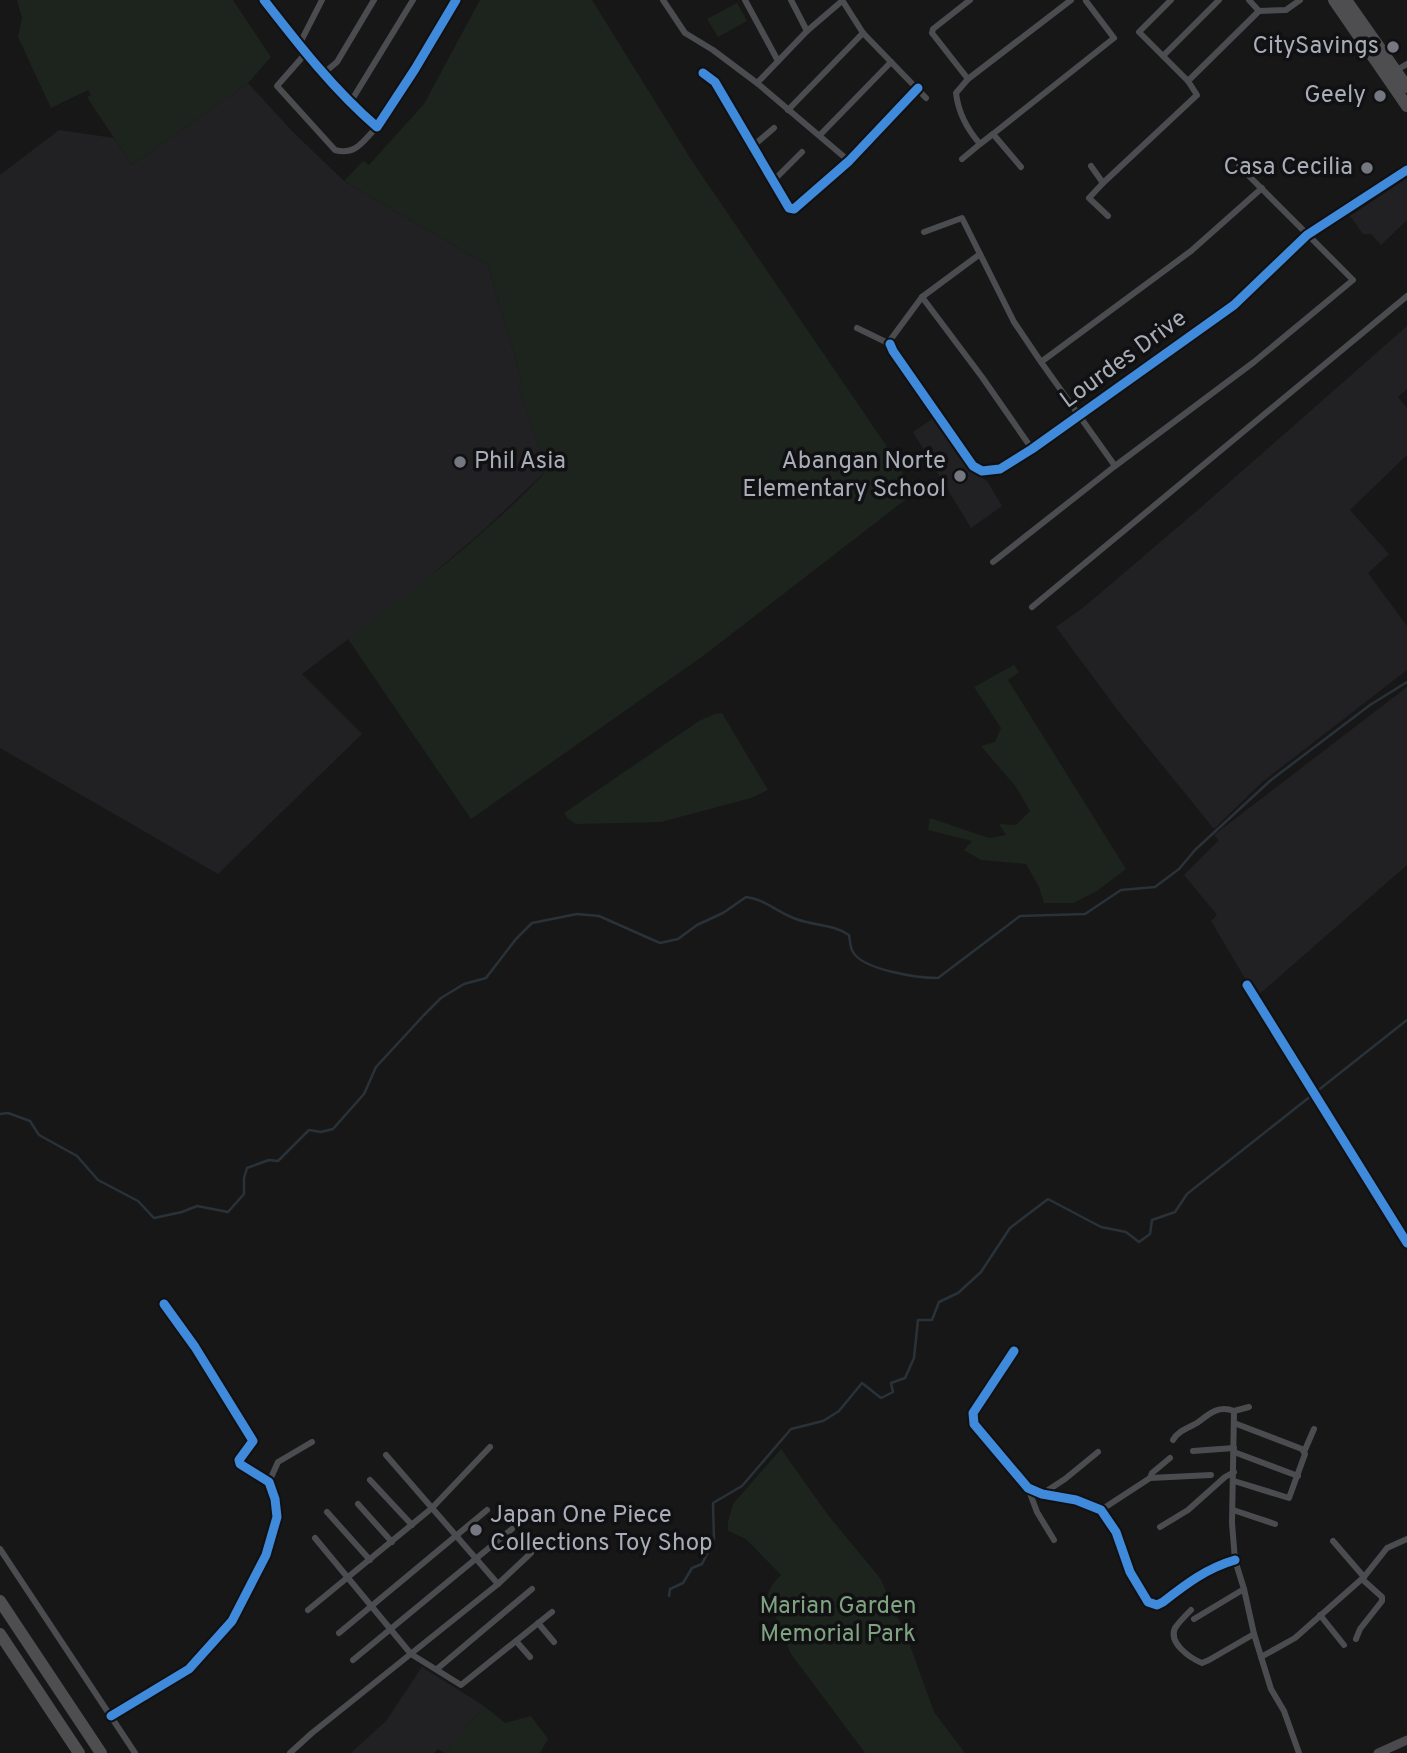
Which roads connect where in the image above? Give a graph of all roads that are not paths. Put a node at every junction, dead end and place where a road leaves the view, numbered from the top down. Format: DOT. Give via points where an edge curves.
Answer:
graph roads {
  1 [pos="264,0"];
  2 [pos="322,0"];
  3 [pos="374,0"];
  4 [pos="412,0"];
  5 [pos="456,0"];
  6 [pos="663,0"];
  7 [pos="745,0"];
  8 [pos="791,0"];
  9 [pos="842,0"];
  10 [pos="970,0"];
  11 [pos="1070,0"];
  12 [pos="1086,0"];
  13 [pos="1171,0"];
  14 [pos="1219,0"];
  15 [pos="1249,0"];
  16 [pos="1300,0"];
  17 [pos="1334,0"];
  18 [pos="1346,0"];
  19 [pos="1259,11"];
  20 [pos="807,31"];
  21 [pos="863,33"];
  22 [pos="299,45"];
  23 [pos="306,53"];
  24 [pos="1163,56"];
  25 [pos="778,61"];
  26 [pos="891,62"];
  27 [pos="1407,64"];
  28 [pos="1395,71"];
  29 [pos="325,72"];
  30 [pos="703,73"];
  31 [pos="968,79"];
  32 [pos="1188,81"];
  33 [pos="757,83"];
  34 [pos="1407,86"];
  35 [pos="918,88"];
  36 [pos="926,98"];
  37 [pos="350,103"];
  38 [pos="1407,106"];
  39 [pos="788,110"];
  40 [pos="377,127"];
  41 [pos="774,128"];
  42 [pos="993,134"];
  43 [pos="820,135"];
  44 [pos="979,144"];
  45 [pos="753,146"];
  46 [pos="802,152"];
  47 [pos="962,159"];
  48 [pos="849,161"];
  49 [pos="1091,166"];
  50 [pos="1239,166"];
  51 [pos="1021,167"];
  52 [pos="1407,170"];
  53 [pos="773,181"];
  54 [pos="1103,183"];
  55 [pos="1262,187"];
  56 [pos="1108,216"];
  57 [pos="923,232"];
  58 [pos="1307,235"];
  59 [pos="980,254"];
  60 [pos="1407,296"];
  61 [pos="922,297"];
  62 [pos="857,328"];
  63 [pos="890,344"];
  64 [pos="1041,362"];
  65 [pos="1081,415"];
  66 [pos="1032,449"];
  67 [pos="1115,466"];
  68 [pos="993,562"];
  69 [pos="1032,607"];
  70 [pos="1247,985"];
  71 [pos="1407,1243"];
  72 [pos="164,1304"];
  73 [pos="1014,1351"];
  74 [pos="1249,1407"];
  75 [pos="1234,1411"];
  76 [pos="1234,1423"];
  77 [pos="1314,1429"];
  78 [pos="1173,1440"];
  79 [pos="312,1442"];
  80 [pos="490,1447"];
  81 [pos="1234,1450"];
  82 [pos="1193,1451"];
  83 [pos="1098,1452"];
  84 [pos="1304,1452"];
  85 [pos="386,1455"];
  86 [pos="1170,1458"];
  87 [pos="1234,1472"];
  88 [pos="1211,1475"];
  89 [pos="1298,1476"];
  90 [pos="1150,1478"];
  91 [pos="370,1480"];
  92 [pos="1234,1481"];
  93 [pos="269,1482"];
  94 [pos="1028,1488"];
  95 [pos="1042,1494"];
  96 [pos="358,1504"];
  97 [pos="432,1508"];
  98 [pos="487,1510"];
  99 [pos="1101,1510"];
  100 [pos="1233,1510"];
  101 [pos="327,1512"];
  102 [pos="1275,1524"];
  103 [pos="412,1525"];
  104 [pos="1160,1527"];
  105 [pos="512,1529"];
  106 [pos="456,1536"];
  107 [pos="315,1538"];
  108 [pos="1407,1539"];
  109 [pos="1054,1540"];
  110 [pos="1334,1541"];
  111 [pos="391,1542"];
  112 [pos="0,1549"];
  113 [pos="531,1553"];
  114 [pos="476,1559"];
  115 [pos="370,1560"];
  116 [pos="1235,1560"];
  117 [pos="348,1578"];
  118 [pos="1363,1578"];
  119 [pos="498,1584"];
  120 [pos="532,1589"];
  121 [pos="1244,1589"];
  122 [pos="0,1601"];
  123 [pos="371,1607"];
  124 [pos="308,1610"];
  125 [pos="1191,1610"];
  126 [pos="552,1612"];
  127 [pos="1320,1615"];
  128 [pos="1194,1619"];
  129 [pos="538,1623"];
  130 [pos="390,1629"];
  131 [pos="339,1633"];
  132 [pos="0,1634"];
  133 [pos="1254,1634"];
  134 [pos="1356,1639"];
  135 [pos="516,1641"];
  136 [pos="554,1642"];
  137 [pos="1344,1646"];
  138 [pos="411,1654"];
  139 [pos="530,1657"];
  140 [pos="1261,1657"];
  141 [pos="353,1660"];
  142 [pos="437,1669"];
  143 [pos="111,1716"];
  144 [pos="1407,1740"];
  145 [pos="79,1753"];
  146 [pos="101,1753"];
  147 [pos="135,1753"];
  148 [pos="290,1753"];
  149 [pos="1299,1753"];
  150 [pos="1378,1753"];
  1 -- 22 [label="street"];
  2 -- 22 [label="street"];
  3 -- 29 [label="street" via="337,62"];
  4 -- 37 [label="street"];
  5 -- 40 [label="street"];
  6 -- 33 [label="street" via="685,33"];
  7 -- 25 [label="street"];
  8 -- 20 [label="street"];
  9 -- 20 [label="street"];
  9 -- 21 [label="street"];
  10 -- 31 [label="street" via="932,33"];
  11 -- 31 [label="street"];
  12 -- 42 [label="street" via="1114,38"];
  13 -- 24 [label="street" via="1139,32"];
  14 -- 24 [label="street"];
  15 -- 19 [label="street"];
  16 -- 19 [label="street" via="1286,10"];
  17 -- 38 [label="highway"];
  18 -- 28 [label="highway"];
  19 -- 32 [label="street"];
  20 -- 25 [label="street"];
  21 -- 26 [label="street"];
  21 -- 39 [label="street"];
  22 -- 23 [label="street"];
  23 -- 29 [label="street"];
  23 -- 40 [label="street" via="277,86 335,150 346,153 355,149"];
  24 -- 32 [label="street"];
  25 -- 33 [label="street"];
  26 -- 35 [label="street"];
  26 -- 43 [label="street"];
  27 -- 28 [label="street"];
  28 -- 34 [label="highway"];
  29 -- 37 [label="street"];
  30 -- 45 [label="street" via="715,82"];
  31 -- 44 [label="street" via="956,93 957,103"];
  32 -- 54 [label="street" via="1197,95"];
  33 -- 39 [label="street"];
  35 -- 36 [label="street"];
  35 -- 48 [label="street"];
  37 -- 40 [label="street"];
  39 -- 43 [label="street"];
  41 -- 45 [label="street"];
  42 -- 44 [label="street"];
  42 -- 51 [label="street"];
  43 -- 48 [label="street"];
  44 -- 47 [label="street"];
  45 -- 53 [label="street"];
  46 -- 53 [label="street"];
  48 -- 53 [label="street" via="794,209"];
  49 -- 54 [label="street"];
  50 -- 55 [label="street"];
  52 -- 58 [label="street, Lourdes Drive"];
  54 -- 56 [label="street" via="1089,198"];
  55 -- 58 [label="street"];
  55 -- 64 [label="street" via="1191,251"];
  57 -- 59 [label="street" via="962,218"];
  58 -- 65 [label="street, Lourdes Drive" via="1234,305"];
  58 -- 67 [label="street" via="1353,280 1254,362"];
  59 -- 61 [label="street"];
  59 -- 64 [label="street" via="1014,322"];
  60 -- 69 [label="street"];
  61 -- 63 [label="street"];
  61 -- 66 [label="street"];
  62 -- 63 [label="street"];
  63 -- 66 [label="street, Lourdes Drive" via="973,466 982,471 1000,470"];
  64 -- 65 [label="street"];
  65 -- 66 [label="street, Lourdes Drive"];
  65 -- 67 [label="street"];
  67 -- 68 [label="street"];
  70 -- 71 [label="street"];
  72 -- 93 [label="street" via="253,1441 240,1464"];
  73 -- 94 [label="street" via="972,1413 974,1424"];
  74 -- 75 [label="street"];
  75 -- 76 [label="street"];
  75 -- 78 [label="street" via="1219,1409 1205,1415"];
  76 -- 81 [label="street"];
  76 -- 84 [label="street"];
  77 -- 84 [label="street"];
  79 -- 93 [label="street" via="278,1462"];
  80 -- 97 [label="street"];
  81 -- 82 [label="street"];
  81 -- 87 [label="street"];
  81 -- 89 [label="street"];
  83 -- 95 [label="street"];
  84 -- 89 [label="street"];
  85 -- 97 [label="street"];
  86 -- 90 [label="street"];
  87 -- 92 [label="street"];
  87 -- 104 [label="street"];
  88 -- 90 [label="street"];
  89 -- 92 [label="street" via="1287,1498"];
  90 -- 99 [label="street"];
  91 -- 103 [label="street"];
  92 -- 100 [label="street"];
  93 -- 143 [label="street" via="277,1517 266,1555 232,1621 189,1669"];
  94 -- 95 [label="street"];
  94 -- 109 [label="street"];
  95 -- 99 [label="street"];
  96 -- 111 [label="street"];
  97 -- 103 [label="street"];
  97 -- 106 [label="street"];
  98 -- 106 [label="street"];
  99 -- 116 [label="street" via="1116,1532 1130,1572 1152,1604 1163,1602 1216,1565"];
  100 -- 102 [label="street"];
  100 -- 116 [label="street"];
  101 -- 115 [label="street"];
  103 -- 111 [label="street"];
  105 -- 114 [label="street"];
  106 -- 114 [label="street"];
  106 -- 123 [label="street"];
  107 -- 117 [label="street"];
  108 -- 118 [label="street" via="1388,1548"];
  110 -- 118 [label="street"];
  111 -- 115 [label="street"];
  112 -- 143 [label="street"];
  113 -- 119 [label="street"];
  114 -- 119 [label="street"];
  114 -- 130 [label="street"];
  115 -- 117 [label="street"];
  116 -- 121 [label="street"];
  117 -- 123 [label="street"];
  117 -- 124 [label="street"];
  118 -- 127 [label="street"];
  118 -- 134 [label="street" via="1382,1601"];
  119 -- 138 [label="street"];
  120 -- 142 [label="street"];
  121 -- 128 [label="street"];
  121 -- 133 [label="street"];
  122 -- 146 [label="highway"];
  123 -- 130 [label="street"];
  123 -- 131 [label="street"];
  125 -- 133 [label="street" via="1174,1630 1174,1637 1195,1660 1209,1660"];
  126 -- 129 [label="street"];
  127 -- 137 [label="street"];
  127 -- 140 [label="street" via="1295,1638"];
  129 -- 135 [label="street"];
  129 -- 136 [label="street"];
  130 -- 138 [label="street"];
  130 -- 141 [label="street"];
  132 -- 145 [label="highway"];
  133 -- 140 [label="street"];
  135 -- 139 [label="street"];
  135 -- 142 [label="street" via="461,1685"];
  138 -- 142 [label="street"];
  138 -- 148 [label="street"];
  140 -- 149 [label="street"];
  143 -- 147 [label="street"];
  144 -- 150 [label="street"];
}
